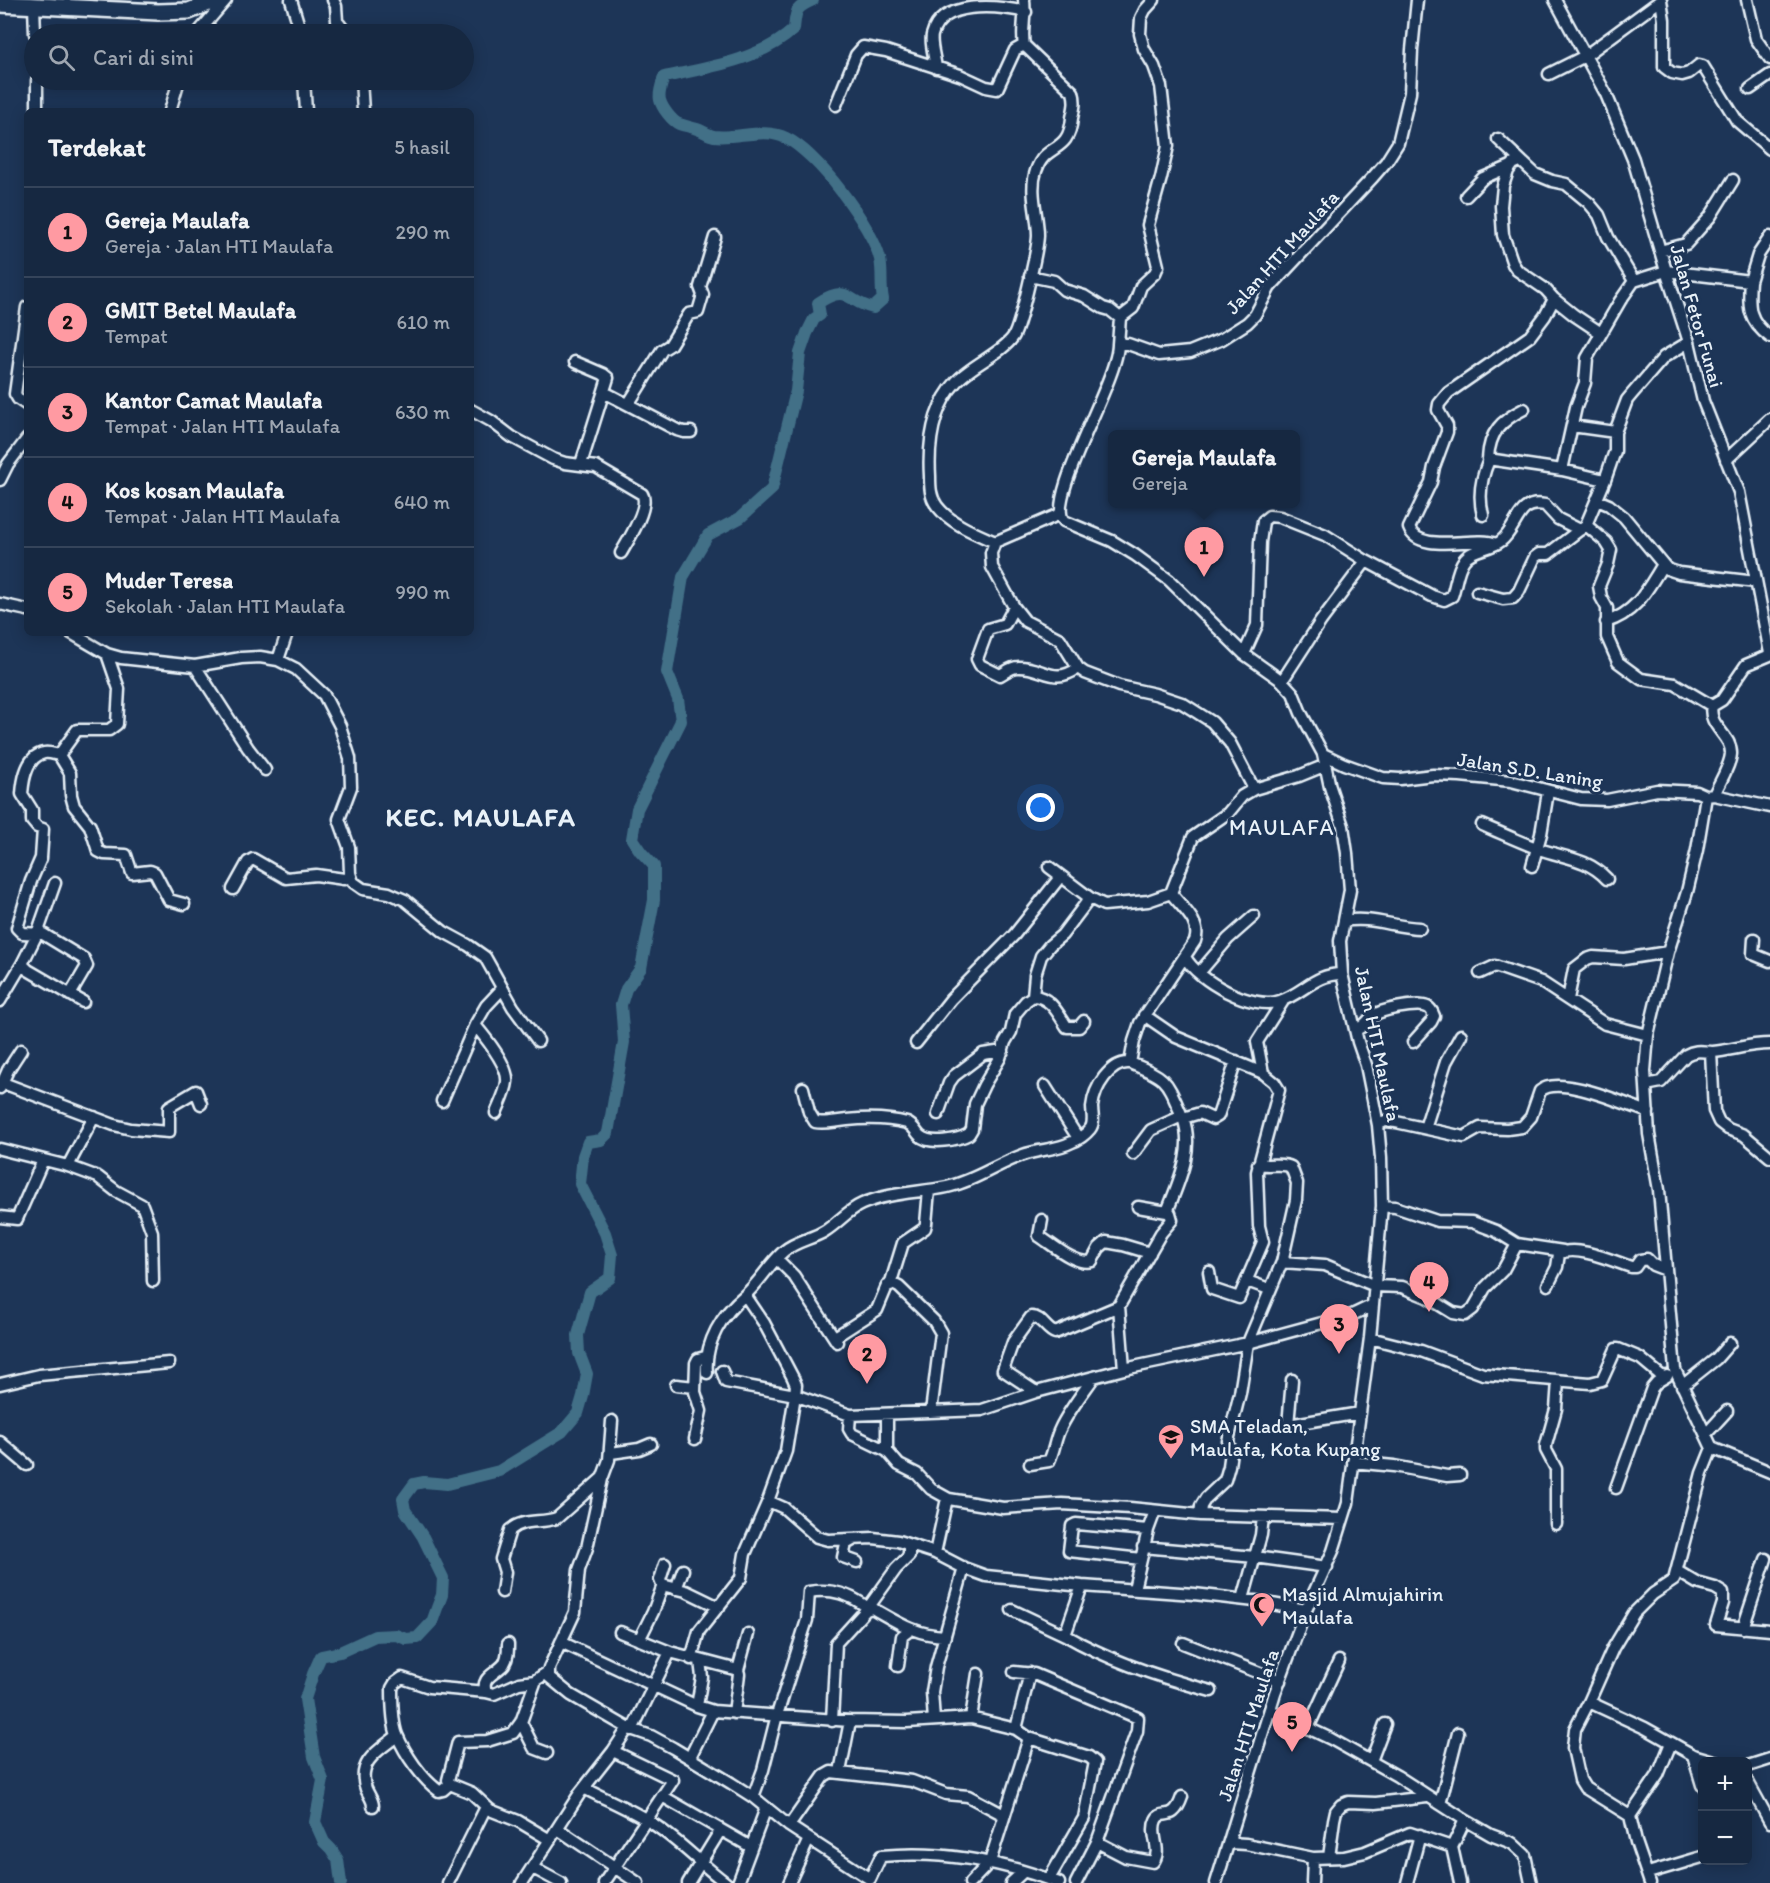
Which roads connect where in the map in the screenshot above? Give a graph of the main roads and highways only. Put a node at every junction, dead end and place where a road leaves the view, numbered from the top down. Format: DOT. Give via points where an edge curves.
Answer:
graph roads {
  1 [pos="216,0"];
  2 [pos="0,4"];
  3 [pos="60,4"];
  1 -- 3 [label="highway" via="189,11 158,12"];
  2 -- 3 [label="highway"];
}
